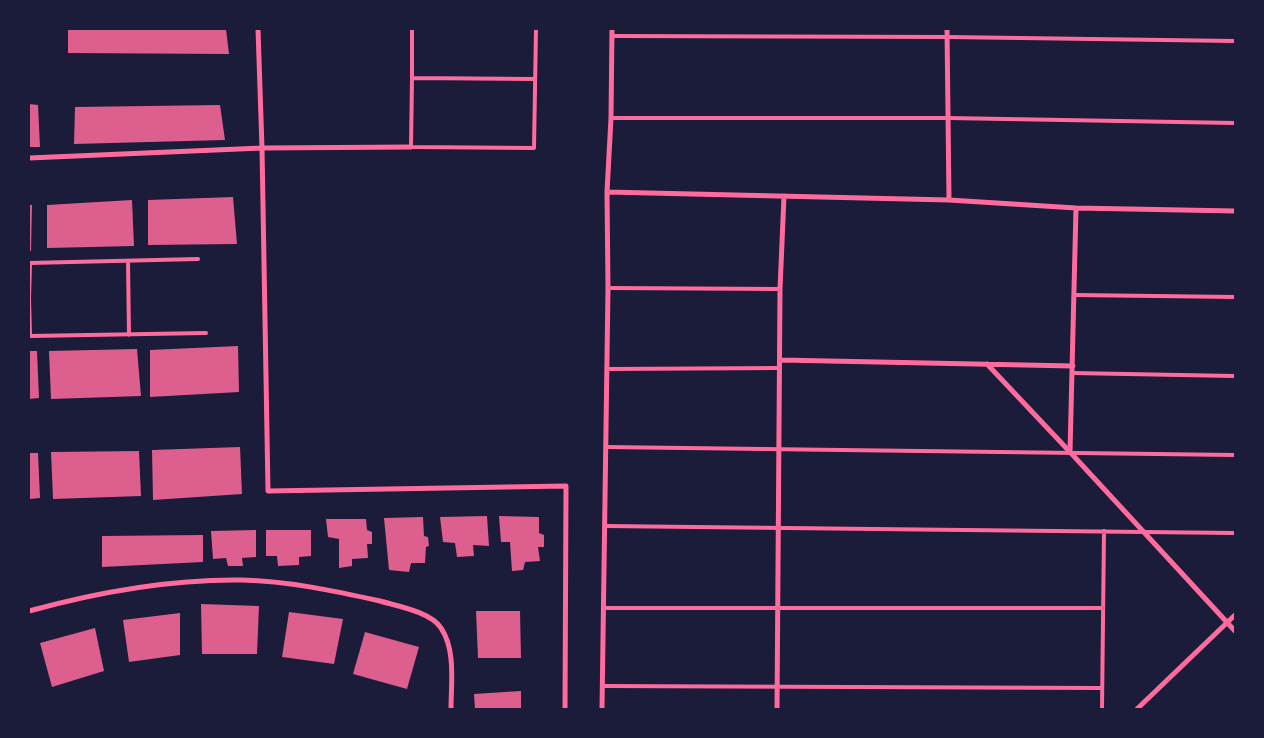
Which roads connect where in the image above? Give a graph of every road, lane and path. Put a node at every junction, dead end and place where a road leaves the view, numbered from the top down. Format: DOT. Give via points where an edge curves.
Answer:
graph roads {
  1 [pos="258,29"];
  2 [pos="412,29"];
  3 [pos="536,29"];
  4 [pos="612,29"];
  5 [pos="948,29"];
  6 [pos="612,36"];
  7 [pos="948,37"];
  8 [pos="1235,41"];
  9 [pos="412,78"];
  10 [pos="535,79"];
  11 [pos="610,118"];
  12 [pos="948,118"];
  13 [pos="1235,123"];
  14 [pos="411,147"];
  15 [pos="262,148"];
  16 [pos="29,158"];
  17 [pos="607,192"];
  18 [pos="784,196"];
  19 [pos="949,200"];
  20 [pos="1076,208"];
  21 [pos="1235,211"];
  22 [pos="198,259"];
  23 [pos="128,261"];
  24 [pos="29,263"];
  25 [pos="608,288"];
  26 [pos="780,289"];
  27 [pos="1074,295"];
  28 [pos="1235,297"];
  29 [pos="29,298"];
  30 [pos="206,333"];
  31 [pos="130,335"];
  32 [pos="29,336"];
  33 [pos="780,360"];
  34 [pos="987,364"];
  35 [pos="1073,366"];
  36 [pos="780,368"];
  37 [pos="607,369"];
  38 [pos="1072,373"];
  39 [pos="1235,376"];
  40 [pos="606,447"];
  41 [pos="779,449"];
  42 [pos="1070,452"];
  43 [pos="1235,455"];
  44 [pos="605,526"];
  45 [pos="779,528"];
  46 [pos="1104,531"];
  47 [pos="1144,532"];
  48 [pos="1235,533"];
  49 [pos="604,608"];
  50 [pos="778,608"];
  51 [pos="1103,608"];
  52 [pos="29,611"];
  53 [pos="1235,615"];
  54 [pos="1227,622"];
  55 [pos="1235,631"];
  56 [pos="602,686"];
  57 [pos="778,687"];
  58 [pos="1101,688"];
  59 [pos="451,709"];
  60 [pos="565,709"];
  61 [pos="602,709"];
  62 [pos="778,709"];
  63 [pos="1102,709"];
  64 [pos="1137,709"];
  1 -- 15 [label="street"];
  2 -- 9 [label="lane"];
  3 -- 10 [label="lane"];
  4 -- 6 [label="street"];
  5 -- 7 [label="street"];
  6 -- 7 [label="lane"];
  6 -- 11 [label="street"];
  7 -- 8 [label="lane"];
  7 -- 12 [label="street"];
  9 -- 10 [label="lane"];
  9 -- 14 [label="lane"];
  10 -- 14 [label="lane" via="534,148"];
  11 -- 12 [label="lane"];
  11 -- 17 [label="street"];
  12 -- 13 [label="lane"];
  12 -- 19 [label="street"];
  14 -- 15 [label="street"];
  15 -- 16 [label="street"];
  15 -- 60 [label="street" via="268,491 566,486"];
  17 -- 18 [label="street"];
  17 -- 25 [label="street"];
  18 -- 19 [label="street"];
  18 -- 26 [label="street"];
  19 -- 20 [label="street"];
  20 -- 21 [label="street"];
  20 -- 27 [label="street"];
  22 -- 23 [label="lane"];
  23 -- 24 [label="lane"];
  23 -- 31 [label="lane"];
  24 -- 29 [label="lane"];
  25 -- 26 [label="lane"];
  25 -- 37 [label="street"];
  26 -- 33 [label="street"];
  27 -- 28 [label="lane"];
  27 -- 35 [label="street"];
  29 -- 32 [label="lane"];
  30 -- 31 [label="lane"];
  31 -- 32 [label="lane"];
  33 -- 34 [label="street"];
  33 -- 36 [label="street"];
  34 -- 35 [label="street"];
  34 -- 42 [label="street"];
  35 -- 38 [label="street"];
  36 -- 37 [label="lane"];
  36 -- 41 [label="street"];
  37 -- 40 [label="street"];
  38 -- 39 [label="lane"];
  38 -- 42 [label="street"];
  40 -- 41 [label="lane"];
  40 -- 44 [label="street"];
  41 -- 42 [label="lane"];
  41 -- 45 [label="street"];
  42 -- 43 [label="lane"];
  42 -- 47 [label="street"];
  44 -- 45 [label="lane"];
  44 -- 49 [label="street"];
  45 -- 46 [label="lane"];
  45 -- 50 [label="street"];
  46 -- 47 [label="lane"];
  46 -- 51 [label="lane"];
  47 -- 48 [label="lane"];
  47 -- 54 [label="street"];
  49 -- 50 [label="lane"];
  49 -- 56 [label="street"];
  50 -- 51 [label="lane"];
  50 -- 57 [label="street"];
  51 -- 58 [label="lane"];
  52 -- 59 [label="street" via="142,586 243,580 313,587 405,607 429,617 441,628 448,643"];
  53 -- 54 [label="street"];
  54 -- 55 [label="street"];
  54 -- 64 [label="street"];
  56 -- 57 [label="lane"];
  56 -- 61 [label="street"];
  57 -- 58 [label="lane"];
  57 -- 62 [label="street"];
  58 -- 63 [label="lane"];
}
